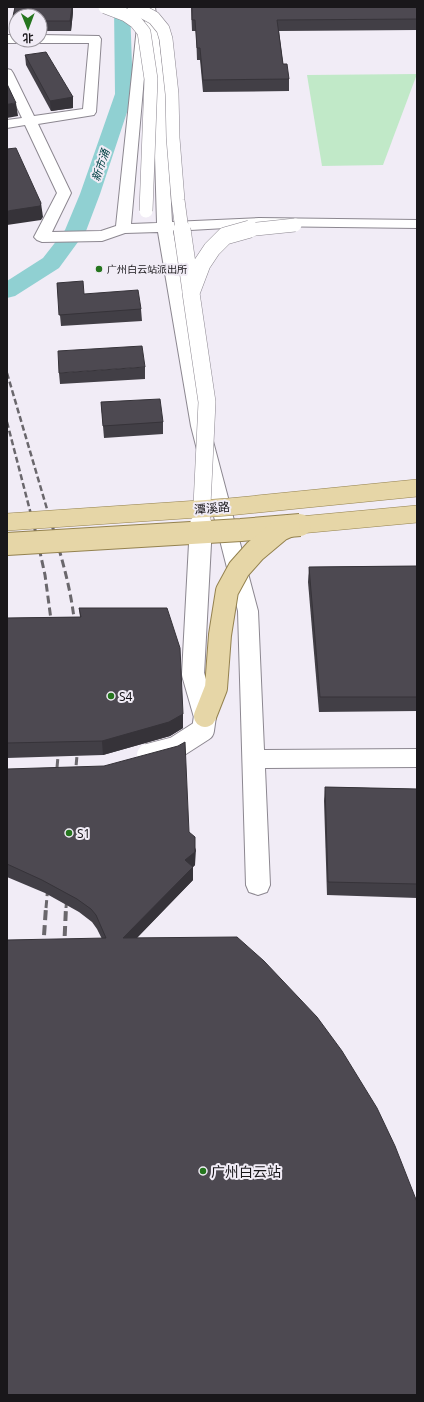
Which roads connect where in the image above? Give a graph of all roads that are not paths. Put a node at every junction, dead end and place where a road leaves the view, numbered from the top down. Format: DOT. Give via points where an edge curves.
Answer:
graph roads {
  1 [pos="105,7"];
  2 [pos="134,7"];
  3 [pos="145,7"];
  4 [pos="150,7"];
  5 [pos="48,39"];
  6 [pos="7,73"];
  7 [pos="30,121"];
  8 [pos="7,124"];
  9 [pos="417,225"];
  10 [pos="157,227"];
  11 [pos="123,229"];
  12 [pos="191,293"];
  13 [pos="417,488"];
  14 [pos="417,507"];
  15 [pos="417,514"];
  16 [pos="7,522"];
  17 [pos="7,544"];
  18 [pos="205,716"];
  19 [pos="417,758"];
  20 [pos="255,759"];
  21 [pos="126,762"];
  22 [pos="258,885"];
  1 -- 10 [label="street, bridge" via="126,15 144,32 151,79 146,210"];
  2 -- 12 [label="street, bridge" via="154,18 163,29 166,39 172,94 172,138"];
  3 -- 11 [label="street"];
  4 -- 10 [label="street" via="159,88"];
  5 -- 7 [label="street" via="95,39 89,112"];
  6 -- 7 [label="street"];
  7 -- 8 [label="street"];
  7 -- 11 [label="street" via="64,192 42,237 102,236"];
  9 -- 10 [label="street" via="259,222"];
  9 -- 12 [label="street, bridge" via="295,225 252,228 225,236 202,264"];
  10 -- 11 [label="street"];
  10 -- 20 [label="street" via="200,426 248,611"];
  12 -- 18 [label="street, bridge" via="207,402 193,674"];
  13 -- 16 [label="main road, 潭溪路, bridge" via="228,507"];
  14 -- 18 [label="main road, bridge" via="298,522 280,530 255,551 239,569 227,591 216,688"];
  15 -- 17 [label="main road, 潭溪路, bridge" via="241,530"];
  18 -- 21 [label="street, bridge" via="203,730 175,748"];
  19 -- 20 [label="street"];
  20 -- 22 [label="street"];
}
